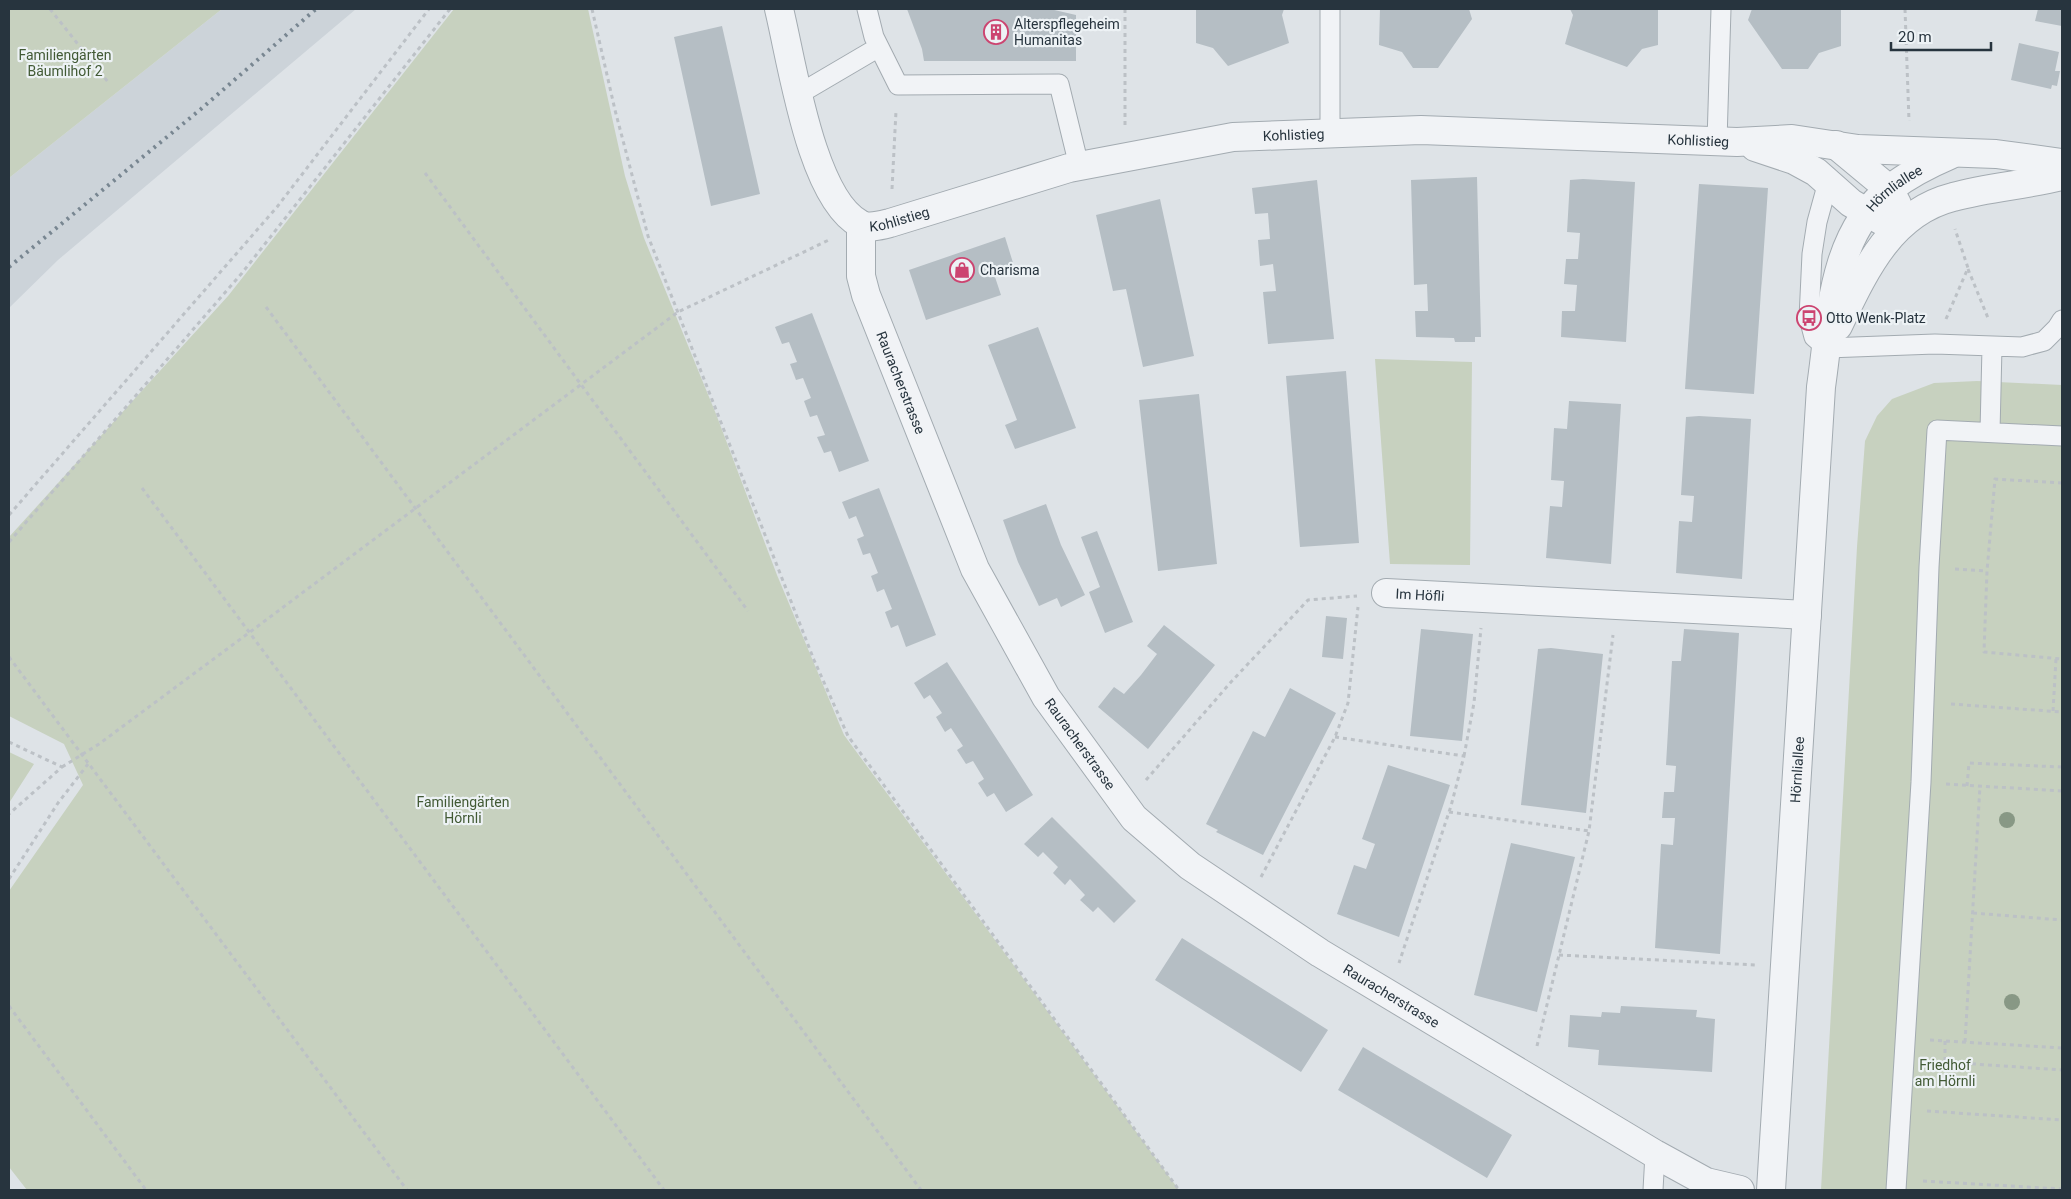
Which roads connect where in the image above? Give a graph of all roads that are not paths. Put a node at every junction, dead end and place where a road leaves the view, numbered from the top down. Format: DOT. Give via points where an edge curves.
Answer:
graph roads {
  1 [pos="779,9"];
  2 [pos="867,9"];
  3 [pos="1330,9"];
  4 [pos="1721,9"];
  5 [pos="879,47"];
  6 [pos="799,94"];
  7 [pos="1330,134"];
  8 [pos="1727,142"];
  9 [pos="1836,145"];
  10 [pos="1954,153"];
  11 [pos="2062,163"];
  12 [pos="1079,166"];
  13 [pos="2062,176"];
  14 [pos="1828,182"];
  15 [pos="1889,189"];
  16 [pos="1867,213"];
  17 [pos="1902,224"];
  18 [pos="861,225"];
  19 [pos="2062,320"];
  20 [pos="1996,347"];
  21 [pos="1827,348"];
  22 [pos="1990,432"];
  23 [pos="2062,436"];
  24 [pos="1386,593"];
  25 [pos="1807,615"];
  26 [pos="1655,1154"];
  27 [pos="1897,1185"];
  28 [pos="1653,1190"];
  29 [pos="1740,1190"];
  30 [pos="1771,1190"];
  1 -- 6 [label="street"];
  2 -- 5 [label="lane"];
  3 -- 7 [label="lane"];
  4 -- 8 [label="lane"];
  5 -- 6 [label="lane"];
  5 -- 12 [label="lane" via="898,85 1059,84"];
  6 -- 18 [label="street" via="811,145 826,186 840,206"];
  7 -- 8 [label="street, Kohlistieg" via="1421,130"];
  7 -- 12 [label="street, Kohlistieg" via="1233,137"];
  8 -- 9 [label="street, Kohlistieg" via="1792,139"];
  8 -- 14 [label="street, Kohlistieg" via="1794,160"];
  9 -- 10 [label="street, Kohlistieg" via="1858,149"];
  9 -- 15 [label="street"];
  10 -- 11 [label="street, Hörnliallee" via="2018,156"];
  10 -- 15 [label="street, Hörnliallee" via="1917,170"];
  12 -- 18 [label="street, Kohlistieg" via="890,223"];
  13 -- 17 [label="street, Hörnliallee" via="1953,197 1937,202"];
  14 -- 16 [label="street, Kohlistieg" via="1850,203"];
  14 -- 21 [label="lane" via="1812,254 1809,318 1814,337"];
  15 -- 16 [label="street, Hörnliallee"];
  15 -- 17 [label="street"];
  16 -- 17 [label="street, Kohlistieg"];
  16 -- 21 [label="street, Hörnliallee" via="1855,230 1838,278 1828,320"];
  17 -- 21 [label="street, Hörnliallee" via="1862,275"];
  18 -- 26 [label="street, Rauracherstrasse" via="861,276 866,295 975,570 1046,697 1134,818 1190,866 1320,953"];
  19 -- 20 [label="lane" via="2044,340 2022,347"];
  20 -- 21 [label="lane" via="1935,344"];
  20 -- 22 [label="lane"];
  21 -- 25 [label="street, Hörnliallee" via="1821,387"];
  22 -- 23 [label="lane"];
  22 -- 27 [label="lane" via="1937,430 1921,782"];
  24 -- 25 [label="street, Im Höfli"];
  25 -- 30 [label="street, Hörnliallee"];
  26 -- 28 [label="lane"];
  26 -- 29 [label="street, Rauracherstrasse" via="1706,1182"];
}
